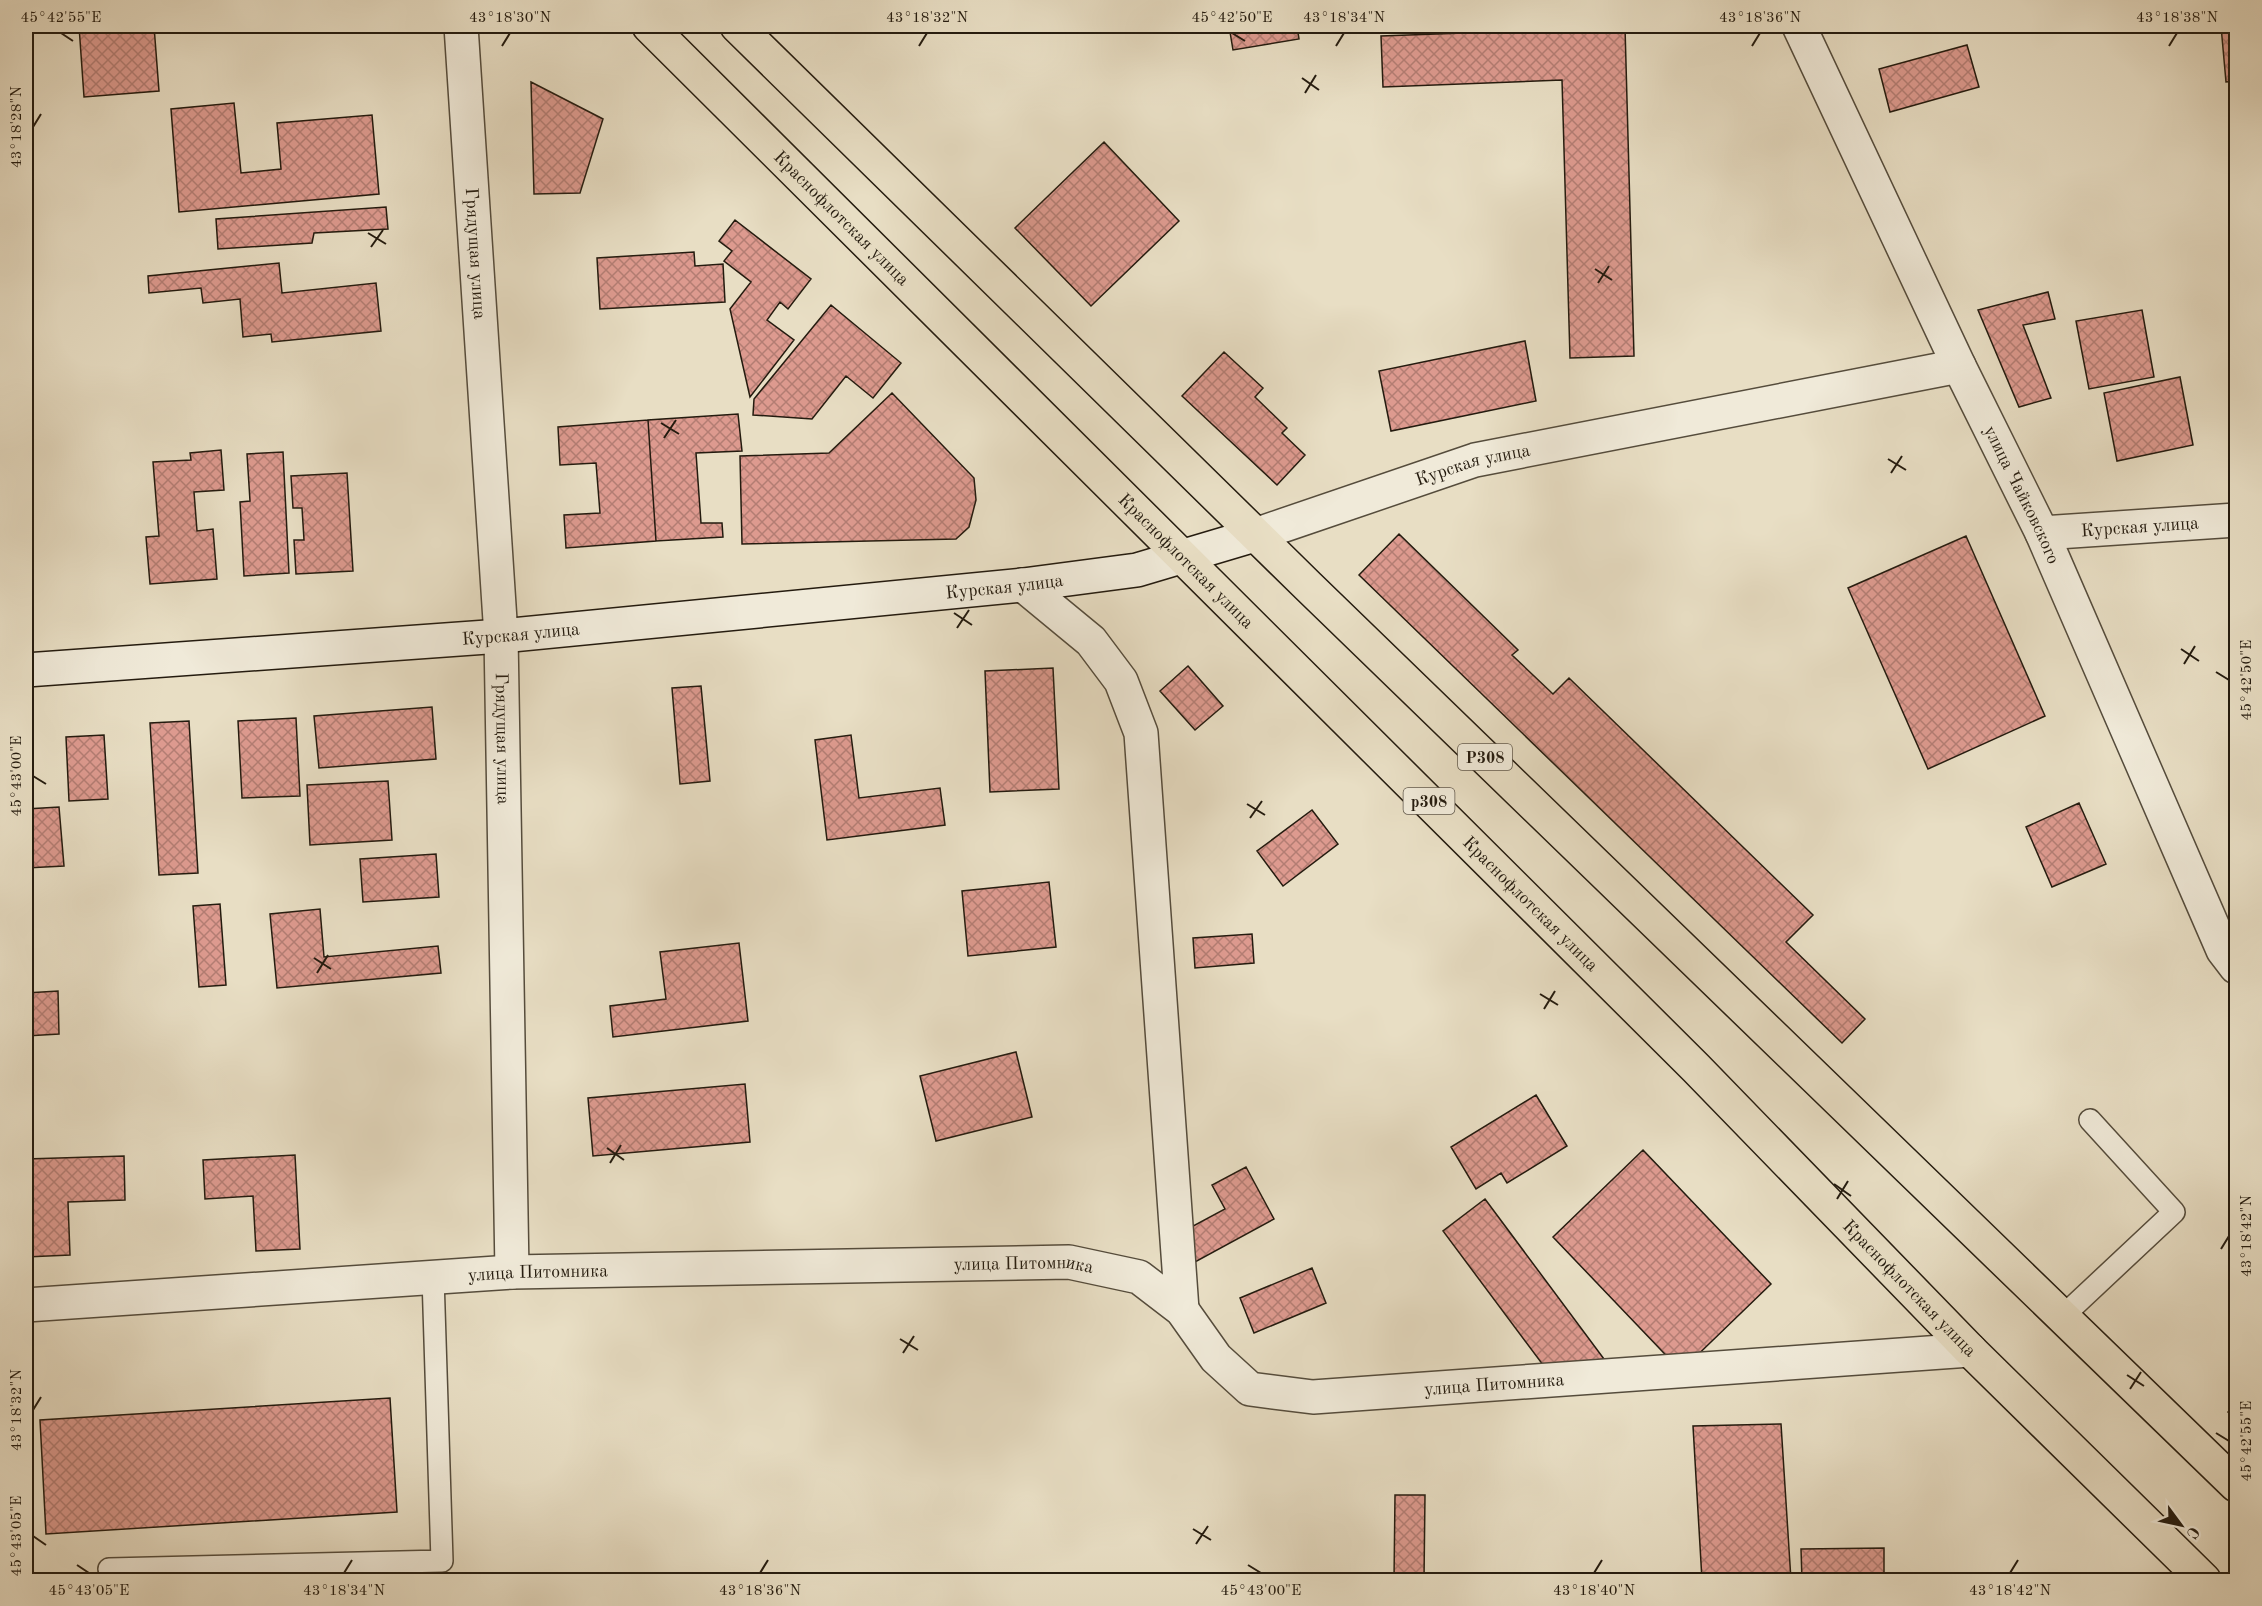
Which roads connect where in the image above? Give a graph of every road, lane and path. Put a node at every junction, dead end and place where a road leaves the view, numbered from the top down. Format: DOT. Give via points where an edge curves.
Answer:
graph roads {
  1 [pos="461,26"];
  2 [pos="649,26"];
  3 [pos="737,26"];
  4 [pos="1798,26"];
  5 [pos="1959,366"];
  6 [pos="2236,520"];
  7 [pos="2042,533"];
  8 [pos="1258,534"];
  9 [pos="1185,557"];
  10 [pos="1023,585"];
  11 [pos="501,636"];
  12 [pos="26,670"];
  13 [pos="2236,967"];
  14 [pos="2090,1120"];
  15 [pos="512,1272"];
  16 [pos="433,1277"];
  17 [pos="26,1305"];
  18 [pos="1182,1310"];
  19 [pos="2062,1317"];
  20 [pos="1970,1350"];
  21 [pos="2236,1485"];
  22 [pos="110,1569"];
  23 [pos="2204,1581"];
  1 -- 11 [label="street, Грядущая улица"];
  2 -- 9 [label="main road, Краснофлотская улица / p308"];
  3 -- 8 [label="main road, P308"];
  4 -- 5 [label="street, улица Чайковского"];
  5 -- 7 [label="street, улица Чайковского"];
  5 -- 8 [label="street, Курская улица" via="1475,460"];
  6 -- 7 [label="street, Курская улица"];
  7 -- 13 [label="street, улица Чайковского" via="2223,950"];
  8 -- 9 [label="street, Курская улица"];
  8 -- 19 [label="main road, P308"];
  9 -- 10 [label="street, Курская улица" via="1137,570"];
  9 -- 20 [label="main road, Краснофлотская улица / p308" via="1696,1068"];
  10 -- 11 [label="street, Курская улица"];
  10 -- 18 [label="street" via="1091,640 1121,681 1141,733"];
  11 -- 12 [label="street, Курская улица"];
  11 -- 15 [label="street, Грядущая улица"];
  14 -- 19 [label="lane" via="2175,1212"];
  15 -- 16 [label="street, улица Питомника"];
  15 -- 18 [label="street, улица Питомника" via="1069,1262 1139,1277"];
  16 -- 17 [label="street, улица Питомника"];
  16 -- 22 [label="lane" via="442,1562"];
  18 -- 20 [label="street, улица Питомника" via="1216,1358 1250,1389 1313,1397"];
  19 -- 21 [label="main road, P308"];
  20 -- 23 [label="main road, Краснофлотская улица / p308"];
}
